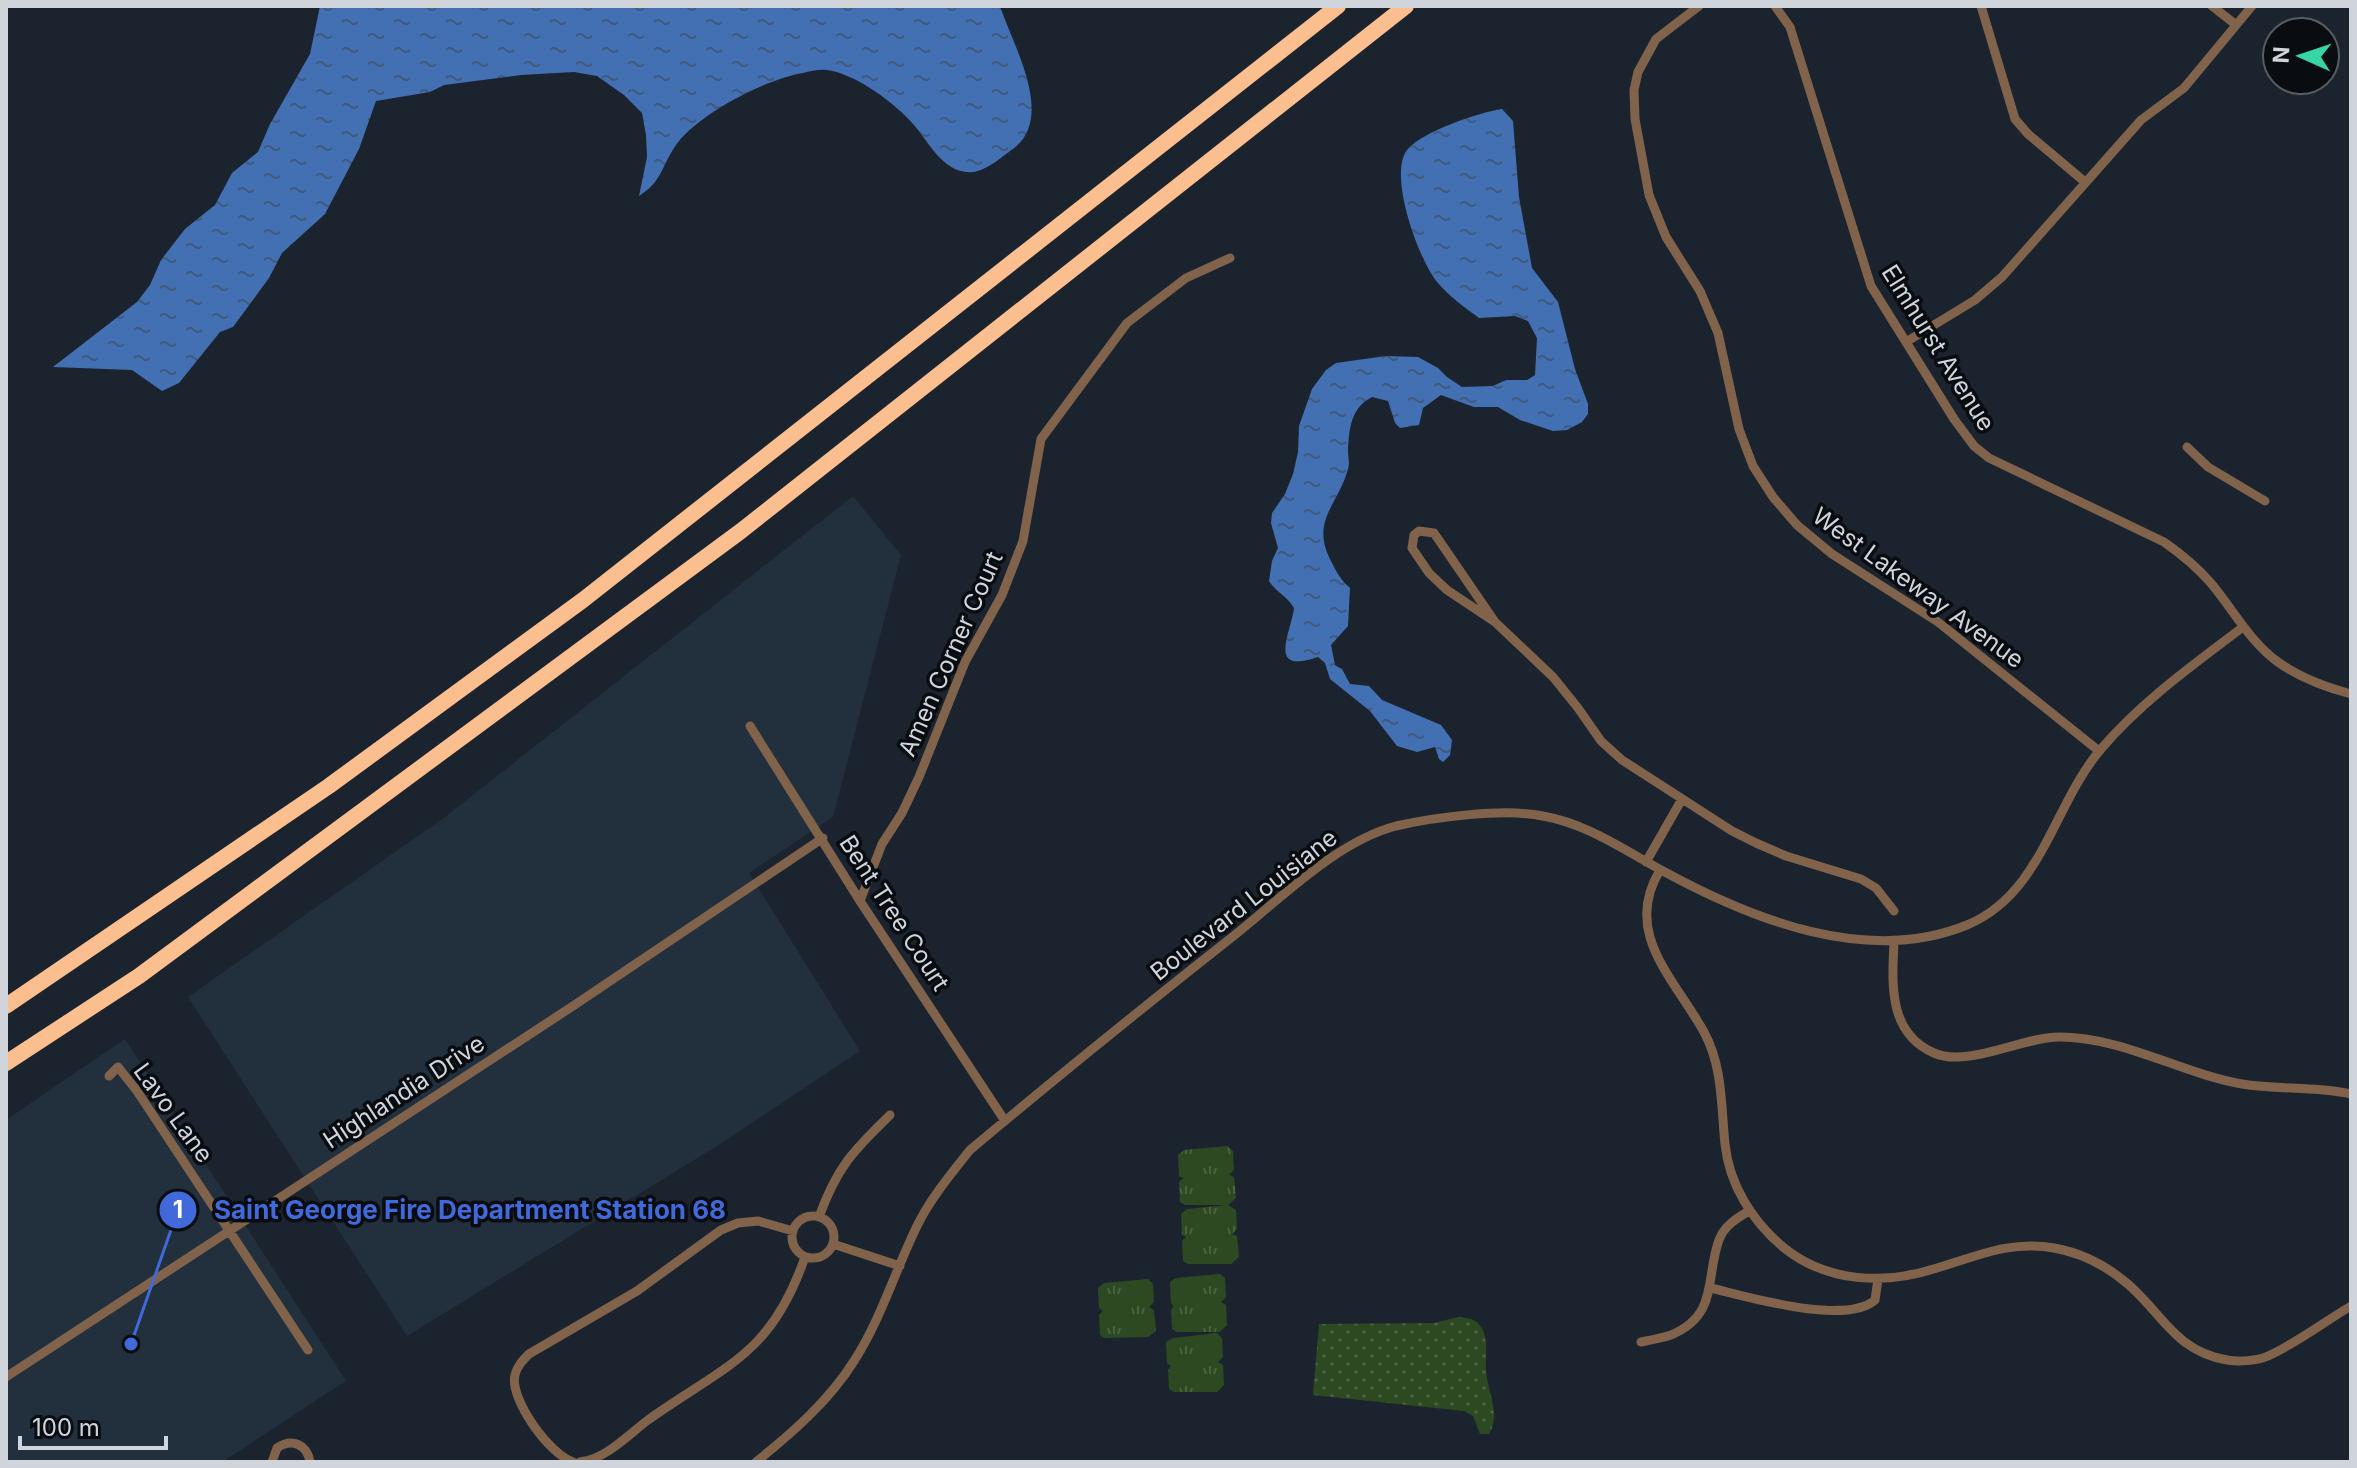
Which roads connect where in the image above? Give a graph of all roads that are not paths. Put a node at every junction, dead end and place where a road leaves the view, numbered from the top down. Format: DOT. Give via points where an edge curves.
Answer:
graph roads {
  1 [pos="1338,6"];
  2 [pos="1406,6"];
  3 [pos="1699,6"];
  4 [pos="1775,6"];
  5 [pos="1981,6"];
  6 [pos="2212,6"];
  7 [pos="2252,6"];
  8 [pos="2235,24"];
  9 [pos="2085,182"];
  10 [pos="1230,258"];
  11 [pos="1906,342"];
  12 [pos="2187,447"];
  13 [pos="2265,501"];
  14 [pos="1495,622"];
  15 [pos="2243,627"];
  16 [pos="2351,694"];
  17 [pos="750,726"];
  18 [pos="2099,751"];
  19 [pos="1682,799"];
  20 [pos="823,838"];
  21 [pos="1646,862"];
  22 [pos="1660,870"];
  23 [pos="860,901"];
  24 [pos="1894,911"];
  25 [pos="1894,942"];
  26 [pos="6,1006"];
  27 [pos="6,1063"];
  28 [pos="109,1076"];
  29 [pos="2351,1094"];
  30 [pos="890,1115"];
  31 [pos="1005,1121"];
  32 [pos="1749,1211"];
  33 [pos="819,1217"];
  34 [pos="228,1230"];
  35 [pos="793,1231"];
  36 [pos="833,1244"];
  37 [pos="805,1257"];
  38 [pos="900,1266"];
  39 [pos="1878,1279"];
  40 [pos="1711,1288"];
  41 [pos="2351,1306"];
  42 [pos="1641,1342"];
  43 [pos="308,1350"];
  44 [pos="6,1377"];
  45 [pos="272,1462"];
  46 [pos="310,1462"];
  47 [pos="573,1462"];
  48 [pos="580,1462"];
  49 [pos="756,1462"];
  1 -- 26 [label="highway" via="583,600 329,786"];
  2 -- 27 [label="highway" via="741,531 139,976"];
  3 -- 18 [label="street, West Lakeway Avenue" via="1656,39 1638,72 1635,119 1649,195 1718,333 1739,429 1753,466 1797,525 1832,554 1938,622"];
  4 -- 11 [label="street, Elmhurst Avenue" via="1790,27 1871,286"];
  5 -- 9 [label="street" via="2015,119"];
  6 -- 8 [label="street"];
  7 -- 8 [label="street"];
  8 -- 9 [label="street" via="2184,88 2141,120"];
  9 -- 11 [label="street" via="2002,277"];
  10 -- 23 [label="street, Amen Corner Court" via="1186,278 1127,323 1041,439 1023,541 1002,595 965,662 919,777 882,844"];
  11 -- 15 [label="street, Elmhurst Avenue" via="1974,446 2174,549 2211,584"];
  12 -- 13 [label="street" via="2208,467"];
  14 -- 14 [label="street" via="1434,533 1414,535 1412,548 1429,573"];
  14 -- 19 [label="street" via="1553,677 1601,741"];
  15 -- 16 [label="street, Elmhurst Avenue" via="2293,672"];
  15 -- 18 [label="street, Boulevard Louisiane" via="2171,681"];
  17 -- 20 [label="street, Bent Tree Court"];
  18 -- 25 [label="street, Boulevard Louisiane" via="2040,855 2001,904 1937,936"];
  19 -- 21 [label="street"];
  19 -- 24 [label="street" via="1756,843 1861,879"];
  20 -- 23 [label="street, Bent Tree Court"];
  20 -- 34 [label="street, Highlandia Drive"];
  21 -- 22 [label="street, Boulevard Louisiane"];
  21 -- 31 [label="street, Boulevard Louisiane" via="1576,825 1542,815 1435,819 1393,827 1352,845 1316,871"];
  22 -- 25 [label="street, Boulevard Louisiane" via="1726,905 1826,934"];
  22 -- 32 [label="street" via="1645,904 1647,927 1656,955 1710,1042 1720,1076 1730,1168"];
  23 -- 31 [label="street, Bent Tree Court"];
  25 -- 29 [label="street" via="1895,1010 1906,1030 1936,1054 1968,1056 2058,1037 2093,1040 2243,1084"];
  28 -- 34 [label="street, Lavo Lane" via="118,1067 137,1091"];
  30 -- 33 [label="street" via="850,1153"];
  31 -- 38 [label="street, Boulevard Louisiane" via="970,1150 943,1185"];
  32 -- 39 [label="street" via="1766,1232 1807,1263"];
  32 -- 40 [label="street" via="1719,1239"];
  33 -- 35 [label="street" via="802,1219"];
  33 -- 36 [label="street" via="831,1227"];
  34 -- 43 [label="street, Lavo Lane"];
  34 -- 44 [label="street, Highlandia Drive"];
  35 -- 37 [label="street" via="794,1247"];
  35 -- 47 [label="street" via="758,1221 721,1230 637,1291 520,1362 515,1375 518,1400 553,1451"];
  36 -- 37 [label="street" via="824,1256"];
  36 -- 38 [label="street"];
  37 -- 48 [label="street" via="782,1312 740,1359 603,1454"];
  38 -- 49 [label="street, Boulevard Louisiane" via="854,1362 790,1435"];
  39 -- 40 [label="street" via="1875,1300 1854,1311 1795,1307"];
  39 -- 41 [label="street" via="1936,1269 2003,1247 2054,1247 2104,1266 2187,1346 2236,1362 2266,1357"];
  40 -- 42 [label="street" via="1687,1327"];
  45 -- 46 [label="street" via="277,1448 289,1442 301,1445"];
}
